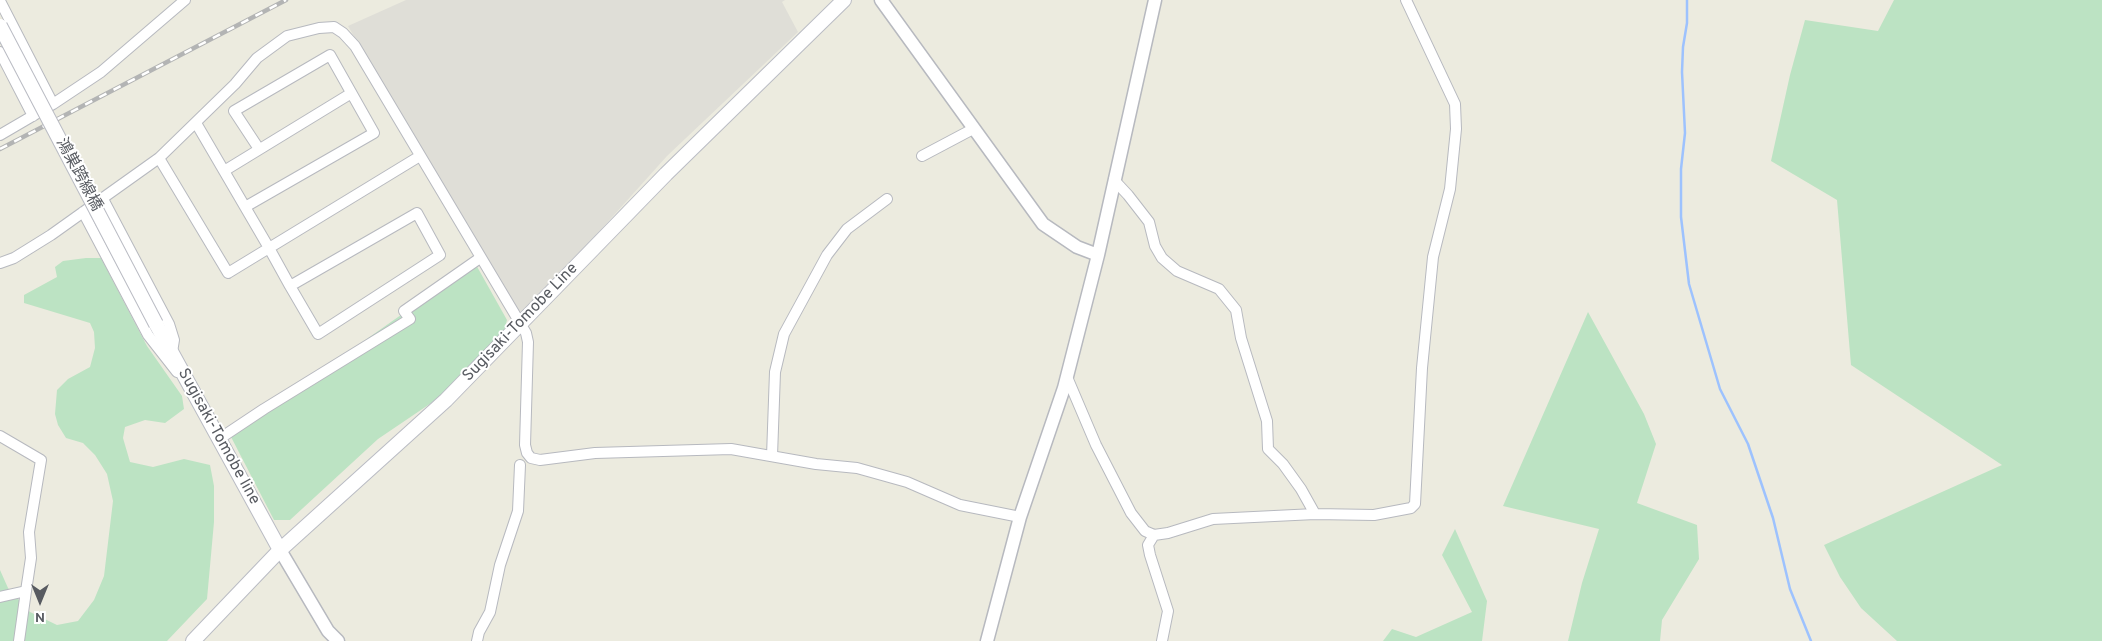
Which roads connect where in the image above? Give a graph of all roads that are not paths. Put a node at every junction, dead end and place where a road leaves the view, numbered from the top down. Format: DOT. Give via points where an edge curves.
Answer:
graph roads {
  1 [pos="185,0"];
  2 [pos="844,0"];
  3 [pos="881,0"];
  4 [pos="1155,0"];
  5 [pos="1406,0"];
  6 [pos="0,1"];
  7 [pos="0,26"];
  8 [pos="0,52"];
  9 [pos="350,94"];
  10 [pos="53,104"];
  11 [pos="33,116"];
  12 [pos="196,123"];
  13 [pos="973,129"];
  14 [pos="0,135"];
  15 [pos="259,149"];
  16 [pos="420,156"];
  17 [pos="922,156"];
  18 [pos="160,158"];
  19 [pos="224,171"];
  20 [pos="1114,180"];
  21 [pos="103,199"];
  22 [pos="887,199"];
  23 [pos="245,207"];
  24 [pos="83,212"];
  25 [pos="269,248"];
  26 [pos="1098,255"];
  27 [pos="480,258"];
  28 [pos="0,263"];
  29 [pos="290,286"];
  30 [pos="156,324"];
  31 [pos="521,324"];
  32 [pos="172,352"];
  33 [pos="1066,377"];
  34 [pos="196,396"];
  35 [pos="0,436"];
  36 [pos="220,439"];
  37 [pos="772,456"];
  38 [pos="520,465"];
  39 [pos="1315,514"];
  40 [pos="1020,517"];
  41 [pos="1154,535"];
  42 [pos="280,550"];
  43 [pos="26,591"];
  44 [pos="0,597"];
  45 [pos="19,641"];
  46 [pos="193,641"];
  47 [pos="338,641"];
  48 [pos="478,641"];
  49 [pos="987,641"];
  50 [pos="1162,641"];
  1 -- 10 [label="street" via="102,72"];
  2 -- 31 [label="main road, Sugisaki-Tomobe Line" via="666,174"];
  3 -- 13 [label="street"];
  4 -- 20 [label="street"];
  5 -- 39 [label="street" via="1455,104 1456,129 1450,188 1432,257 1415,504 1412,508 1374,515"];
  6 -- 10 [label="street"];
  7 -- 30 [label="main road, 鴻巣跨線橋, bridge"];
  8 -- 11 [label="street"];
  9 -- 15 [label="street"];
  9 -- 15 [label="street" via="330,55 234,111"];
  9 -- 23 [label="street" via="374,133"];
  10 -- 11 [label="street"];
  11 -- 14 [label="street"];
  12 -- 16 [label="street" via="257,58 287,36 334,27 355,46"];
  12 -- 18 [label="street"];
  12 -- 19 [label="street"];
  13 -- 17 [label="street"];
  13 -- 26 [label="street" via="1043,224"];
  15 -- 19 [label="street"];
  16 -- 25 [label="street"];
  16 -- 27 [label="street"];
  18 -- 21 [label="street"];
  18 -- 25 [label="street" via="228,273"];
  19 -- 23 [label="street"];
  20 -- 26 [label="street"];
  20 -- 39 [label="street" via="1149,222 1155,246 1162,258 1177,271 1219,289 1236,310 1241,338 1267,421 1268,449 1301,488"];
  21 -- 24 [label="street"];
  21 -- 32 [label="street" via="169,324 174,340"];
  22 -- 37 [label="street" via="847,229 827,255 784,334 775,372"];
  23 -- 25 [label="street"];
  24 -- 28 [label="street" via="14,258"];
  24 -- 34 [label="street" via="148,335"];
  25 -- 29 [label="street"];
  26 -- 33 [label="street"];
  27 -- 31 [label="street"];
  27 -- 36 [label="street" via="404,311 410,319"];
  29 -- 29 [label="street" via="318,334 440,254 417,212"];
  30 -- 32 [label="main road, Sugisaki-Tomobe line"];
  31 -- 37 [label="street" via="528,342 525,445 531,458 540,460 648,450 731,449"];
  31 -- 42 [label="main road, Sugisaki-Tomobe Line" via="446,400"];
  32 -- 34 [label="main road, Sugisaki-Tomobe line"];
  33 -- 40 [label="street"];
  33 -- 41 [label="street" via="1131,513 1145,530"];
  34 -- 36 [label="main road, Sugisaki-Tomobe line"];
  35 -- 43 [label="street" via="41,460 29,532"];
  36 -- 42 [label="main road, Sugisaki-Tomobe line"];
  37 -- 40 [label="street" via="857,468 907,482 960,504"];
  38 -- 48 [label="street" via="518,511 500,565 490,612 479,632"];
  39 -- 41 [label="street" via="1213,519"];
  40 -- 49 [label="street"];
  41 -- 50 [label="street" via="1148,545 1168,610"];
  42 -- 46 [label="main road, Sugisaki-Tomobe Line"];
  42 -- 47 [label="street" via="328,631"];
  43 -- 44 [label="street"];
  43 -- 45 [label="street"];
}
